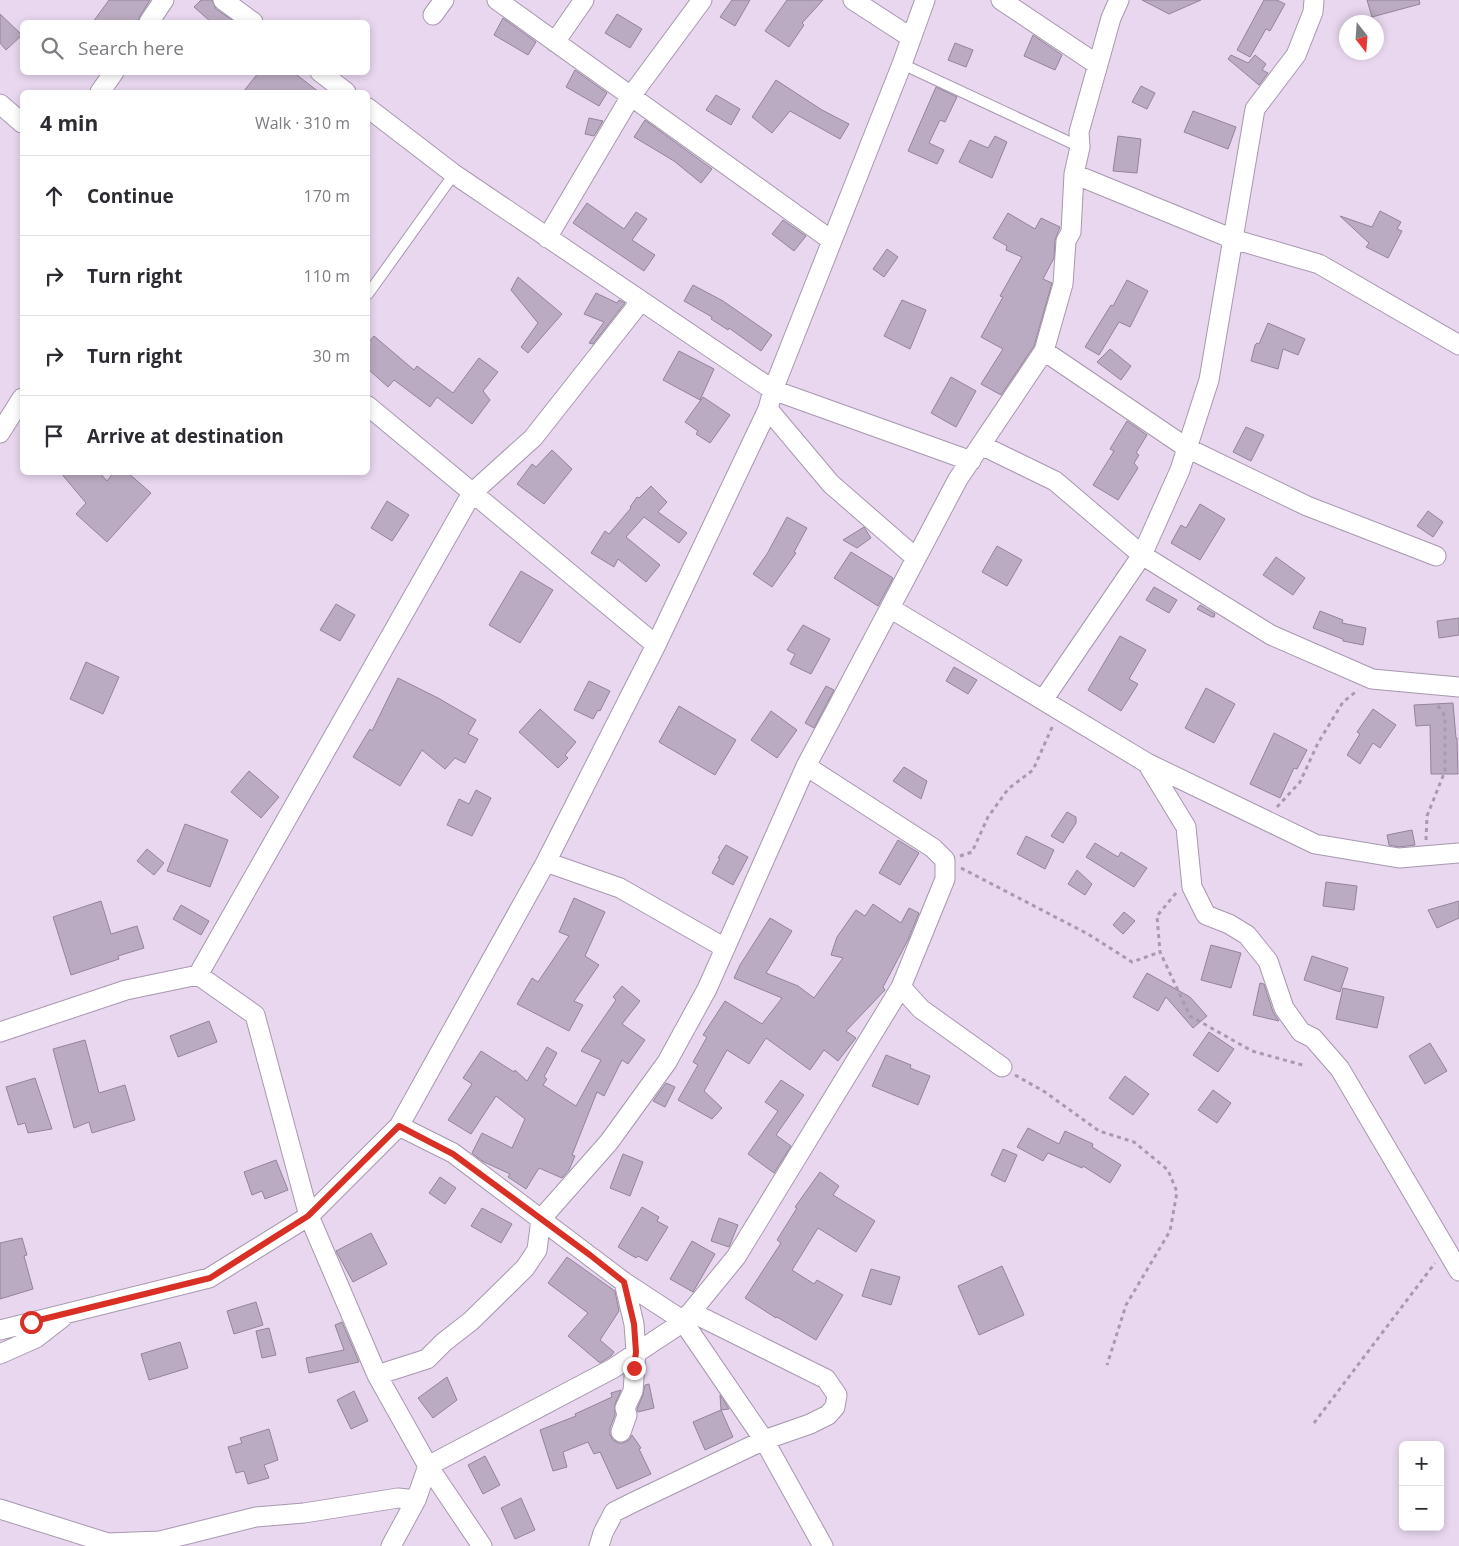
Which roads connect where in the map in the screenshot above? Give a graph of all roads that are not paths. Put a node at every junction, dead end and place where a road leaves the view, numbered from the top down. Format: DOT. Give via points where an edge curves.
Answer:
graph roads {
  1 [pos="164,0"];
  2 [pos="223,0"];
  3 [pos="444,0"];
  4 [pos="497,0"];
  5 [pos="584,0"];
  6 [pos="702,0"];
  7 [pos="853,0"];
  8 [pos="925,0"];
  9 [pos="1001,0"];
  10 [pos="1119,0"];
  11 [pos="1314,0"];
  12 [pos="433,15"];
  13 [pos="150,20"];
  14 [pos="250,20"];
  15 [pos="910,37"];
  16 [pos="555,42"];
  17 [pos="902,64"];
  18 [pos="1098,65"];
  19 [pos="112,75"];
  20 [pos="324,75"];
  21 [pos="101,90"];
  22 [pos="343,90"];
  23 [pos="631,96"];
  24 [pos="0,104"];
  25 [pos="370,110"];
  26 [pos="20,121"];
  27 [pos="1080,147"];
  28 [pos="454,174"];
  29 [pos="1074,174"];
  30 [pos="547,238"];
  31 [pos="1233,238"];
  32 [pos="832,240"];
  33 [pos="370,291"];
  34 [pos="641,301"];
  35 [pos="1459,345"];
  36 [pos="1044,351"];
  37 [pos="773,390"];
  38 [pos="20,401"];
  39 [pos="370,408"];
  40 [pos="768,409"];
  41 [pos="0,433"];
  42 [pos="981,445"];
  43 [pos="1187,448"];
  44 [pos="971,460"];
  45 [pos="472,493"];
  46 [pos="1142,555"];
  47 [pos="1436,556"];
  48 [pos="916,558"];
  49 [pos="890,608"];
  50 [pos="656,645"];
  51 [pos="1459,687"];
  52 [pos="1043,700"];
  53 [pos="1147,763"];
  54 [pos="806,766"];
  55 [pos="1459,853"];
  56 [pos="546,862"];
  57 [pos="725,948"];
  58 [pos="198,976"];
  59 [pos="901,987"];
  60 [pos="0,1032"];
  61 [pos="1002,1068"];
  62 [pos="399,1126"];
  63 [pos="308,1216"];
  64 [pos="541,1219"];
  65 [pos="1459,1271"];
  66 [pos="624,1282"];
  67 [pos="67,1313"];
  68 [pos="687,1316"];
  69 [pos="0,1330"];
  70 [pos="636,1352"];
  71 [pos="0,1354"];
  72 [pos="377,1375"];
  73 [pos="621,1432"];
  74 [pos="764,1440"];
  75 [pos="428,1466"];
  76 [pos="416,1500"];
  77 [pos="0,1509"];
  78 [pos="391,1546"];
  79 [pos="482,1546"];
  80 [pos="599,1546"];
  81 [pos="823,1546"];
  1 -- 13 [label="street"];
  2 -- 14 [label="street"];
  3 -- 12 [label="street"];
  4 -- 16 [label="street"];
  5 -- 16 [label="street"];
  6 -- 23 [label="street"];
  7 -- 15 [label="street"];
  8 -- 15 [label="street"];
  9 -- 18 [label="street"];
  10 -- 18 [label="street"];
  11 -- 31 [label="street" via="1313,12 1296,56 1255,109"];
  15 -- 17 [label="street"];
  16 -- 23 [label="street"];
  17 -- 27 [label="lane"];
  17 -- 32 [label="street"];
  18 -- 27 [label="street" via="1079,132"];
  19 -- 21 [label="street"];
  20 -- 22 [label="street"];
  23 -- 30 [label="street"];
  23 -- 32 [label="street"];
  24 -- 26 [label="street"];
  25 -- 28 [label="street"];
  27 -- 29 [label="street"];
  28 -- 30 [label="street"];
  28 -- 33 [label="lane"];
  29 -- 31 [label="street"];
  29 -- 36 [label="street" via="1063,284"];
  30 -- 34 [label="street"];
  31 -- 35 [label="street" via="1319,264"];
  31 -- 43 [label="street" via="1209,380"];
  32 -- 37 [label="street"];
  34 -- 37 [label="street"];
  34 -- 45 [label="street" via="533,438"];
  36 -- 42 [label="street"];
  36 -- 43 [label="street"];
  37 -- 40 [label="street"];
  37 -- 44 [label="street"];
  38 -- 41 [label="street"];
  39 -- 45 [label="street"];
  40 -- 48 [label="street" via="830,484"];
  40 -- 50 [label="street"];
  42 -- 44 [label="street"];
  42 -- 46 [label="street" via="1055,480"];
  43 -- 46 [label="street"];
  43 -- 47 [label="street" via="1307,506"];
  44 -- 48 [label="street"];
  45 -- 50 [label="street"];
  45 -- 58 [label="street"];
  46 -- 51 [label="street" via="1271,635 1372,679"];
  46 -- 52 [label="street"];
  48 -- 49 [label="street"];
  49 -- 52 [label="street"];
  49 -- 54 [label="street"];
  50 -- 56 [label="street"];
  52 -- 53 [label="street"];
  53 -- 55 [label="street" via="1315,844 1399,858"];
  53 -- 65 [label="street" via="1186,827 1192,887 1206,915 1247,935 1268,961 1284,1008 1301,1032 1313,1038 1340,1069"];
  54 -- 57 [label="street"];
  54 -- 59 [label="street" via="934,848 945,860 945,879"];
  56 -- 57 [label="street" via="620,888"];
  56 -- 62 [label="street"];
  57 -- 64 [label="street" via="707,989 667,1062 609,1142"];
  58 -- 60 [label="street" via="126,990"];
  58 -- 63 [label="street" via="255,1015"];
  59 -- 61 [label="street" via="922,1009"];
  59 -- 68 [label="street" via="736,1257"];
  62 -- 63 [label="street"];
  62 -- 64 [label="street" via="453,1154"];
  63 -- 67 [label="street" via="210,1278"];
  63 -- 72 [label="street"];
  64 -- 66 [label="street"];
  64 -- 72 [label="street" via="537,1250 525,1268 471,1321 427,1359"];
  66 -- 68 [label="street"];
  66 -- 70 [label="street" via="634,1324"];
  67 -- 69 [label="street"];
  67 -- 71 [label="street" via="36,1338"];
  68 -- 70 [label="street"];
  68 -- 74 [label="street"];
  68 -- 74 [label="street" via="826,1379 837,1395 835,1407 828,1415"];
  70 -- 73 [label="street" via="633,1391 625,1408 627,1415"];
  70 -- 75 [label="street" via="612,1369"];
  72 -- 75 [label="street"];
  74 -- 80 [label="street" via="614,1512 602,1533"];
  74 -- 81 [label="street"];
  75 -- 76 [label="street"];
  75 -- 79 [label="street"];
  76 -- 77 [label="street" via="398,1498 256,1517 160,1541 108,1543"];
  76 -- 78 [label="street"];
}
